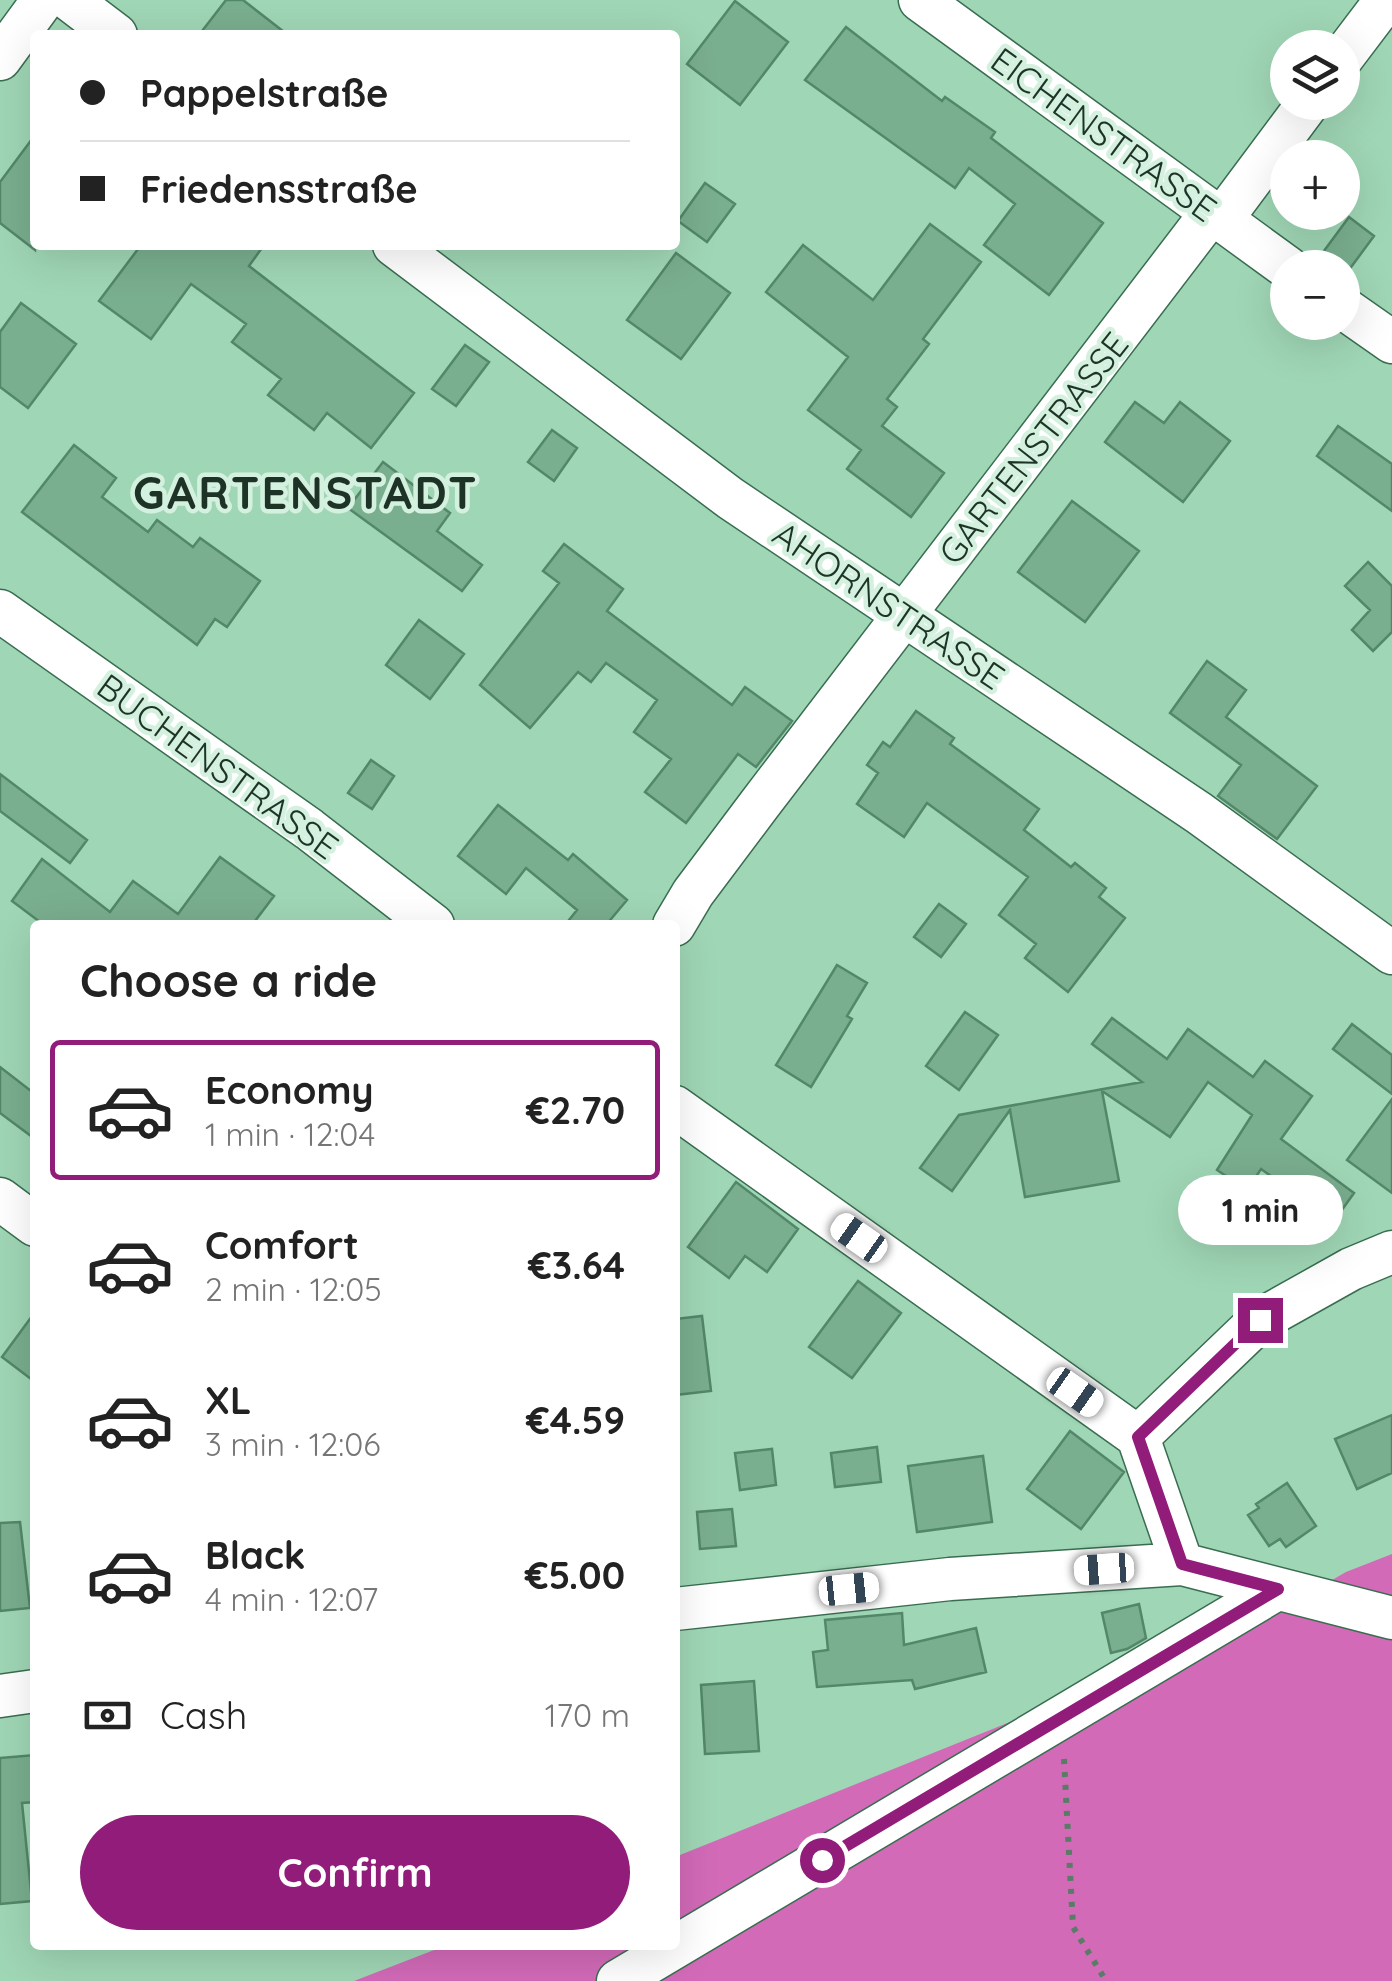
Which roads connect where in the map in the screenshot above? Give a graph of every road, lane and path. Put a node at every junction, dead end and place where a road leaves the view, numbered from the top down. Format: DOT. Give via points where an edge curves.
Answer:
graph roads {
  1 [pos="43,0"];
  2 [pos="70,0"];
  3 [pos="920,0"];
  4 [pos="1386,0"];
  5 [pos="109,30"];
  6 [pos="1360,34"];
  7 [pos="0,60"];
  8 [pos="1294,120"];
  9 [pos="1216,216"];
  10 [pos="401,250"];
  11 [pos="1270,255"];
  12 [pos="1360,320"];
  13 [pos="1392,342"];
  14 [pos="0,610"];
  15 [pos="905,616"];
  16 [pos="426,920"];
  17 [pos="677,920"];
  18 [pos="1392,953"];
  19 [pos="680,1110"];
  20 [pos="0,1200"];
  21 [pos="30,1222"];
  22 [pos="1392,1252"];
  23 [pos="1138,1437"];
  24 [pos="1182,1564"];
  25 [pos="1278,1589"];
  26 [pos="680,1609"];
  27 [pos="1392,1618"];
  28 [pos="30,1692"];
  29 [pos="0,1696"];
  30 [pos="1060,1718"];
  31 [pos="680,1944"];
  32 [pos="670,1950"];
  33 [pos="618,1981"];
  34 [pos="1106,1981"];
  1 -- 7 [label="street"];
  2 -- 5 [label="street"];
  3 -- 9 [label="street, EICHENSTRASSE"];
  4 -- 6 [label="street"];
  8 -- 9 [label="street, GARTENSTRASSE"];
  9 -- 11 [label="street, EICHENSTRASSE"];
  9 -- 15 [label="street, GARTENSTRASSE"];
  10 -- 15 [label="street, AHORNSTRASSE" via="730,498"];
  12 -- 13 [label="street"];
  14 -- 16 [label="street, BUCHENSTRASSE"];
  15 -- 17 [label="street, GARTENSTRASSE"];
  15 -- 18 [label="street, AHORNSTRASSE" via="1199,813"];
  19 -- 23 [label="street"];
  20 -- 21 [label="street"];
  22 -- 23 [label="street" via="1260,1320"];
  23 -- 24 [label="street"];
  24 -- 25 [label="street"];
  24 -- 26 [label="street" via="950,1579"];
  25 -- 27 [label="street"];
  25 -- 30 [label="street"];
  28 -- 29 [label="street"];
  30 -- 31 [label="street"];
  30 -- 34 [label="path" via="1073,1926"];
  32 -- 33 [label="street"];
}
